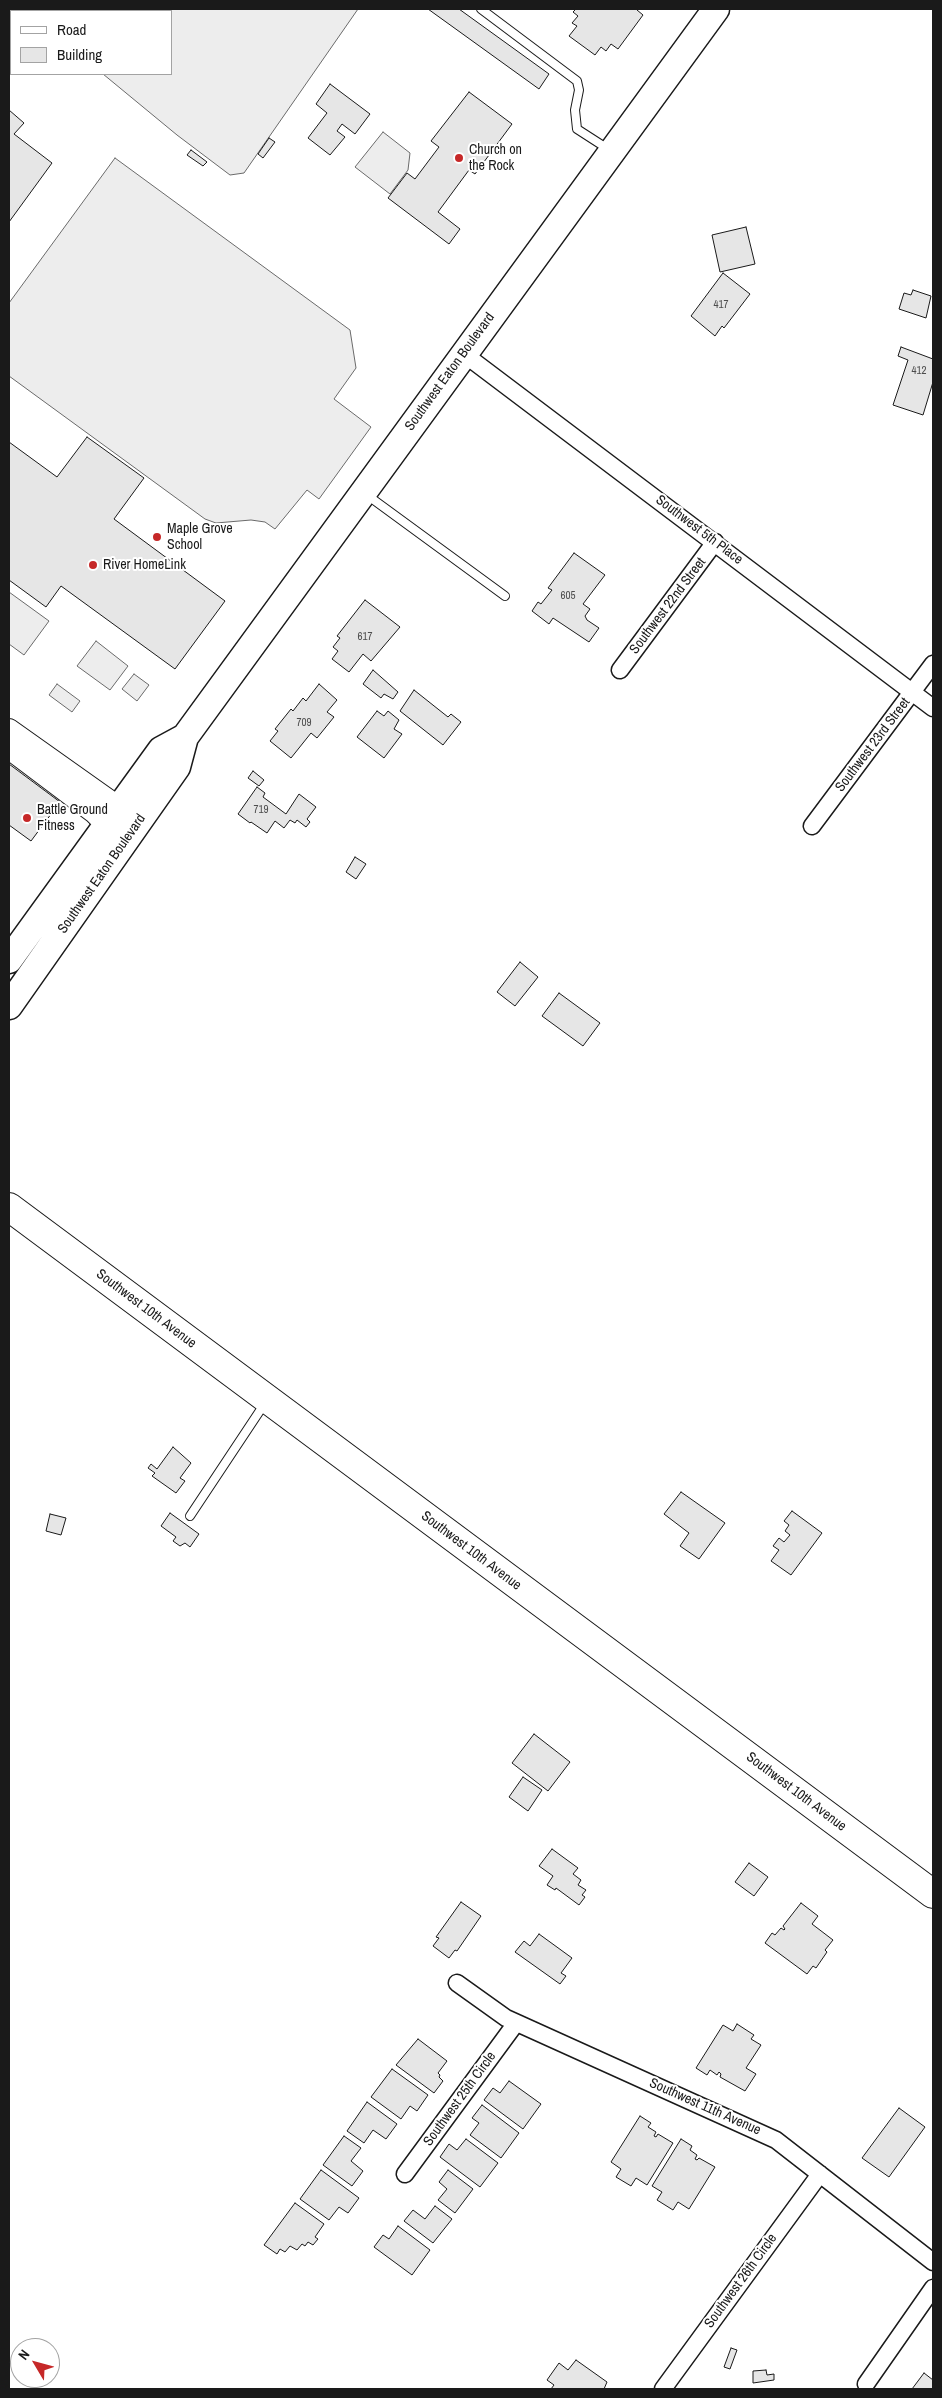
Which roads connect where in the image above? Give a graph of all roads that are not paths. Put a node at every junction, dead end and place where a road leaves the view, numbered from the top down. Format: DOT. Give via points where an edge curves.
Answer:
graph roads {
  1 [pos="481,9"];
  2 [pos="716,9"];
  3 [pos="612,152"];
  4 [pos="464,354"];
  5 [pos="363,493"];
  6 [pos="715,542"];
  7 [pos="505,596"];
  8 [pos="933,664"];
  9 [pos="620,670"];
  10 [pos="912,692"];
  11 [pos="933,708"];
  12 [pos="9,729"];
  13 [pos="185,737"];
  14 [pos="9,749"];
  15 [pos="112,816"];
  16 [pos="812,826"];
  17 [pos="86,897"];
  18 [pos="9,960"];
  19 [pos="9,1006"];
  20 [pos="11,1206"];
  21 [pos="267,1399"];
  22 [pos="190,1516"];
  23 [pos="933,1894"];
  24 [pos="457,1983"];
  25 [pos="516,2023"];
  26 [pos="405,2174"];
  27 [pos="820,2174"];
  28 [pos="933,2262"];
  29 [pos="933,2288"];
  30 [pos="866,2384"];
  31 [pos="663,2389"];
  1 -- 3 [label="lane" via="577,81 577,128"];
  2 -- 3 [label="main road, Southwest Eaton Boulevard"];
  3 -- 4 [label="main road, Southwest Eaton Boulevard"];
  4 -- 5 [label="main road, Southwest Eaton Boulevard"];
  4 -- 6 [label="street, Southwest 5th Place"];
  5 -- 7 [label="lane"];
  5 -- 13 [label="main road, Southwest Eaton Boulevard"];
  6 -- 9 [label="street, Southwest 22nd Street"];
  6 -- 10 [label="street, Southwest 5th Place"];
  8 -- 10 [label="street, Southwest 23rd Street"];
  10 -- 11 [label="street, Southwest 5th Place"];
  10 -- 16 [label="street, Southwest 23rd Street"];
  12 -- 15 [label="street"];
  13 -- 15 [label="main road, Southwest Eaton Boulevard" via="161,750"];
  13 -- 17 [label="main road, Southwest Eaton Boulevard" via="178,767"];
  14 -- 15 [label="street" via="94,813"];
  15 -- 17 [label="main road" via="120,826 96,861"];
  15 -- 18 [label="main road, Southwest Eaton Boulevard"];
  17 -- 19 [label="main road, Southwest Eaton Boulevard"];
  20 -- 21 [label="highway, Southwest 10th Avenue"];
  21 -- 22 [label="lane"];
  21 -- 23 [label="highway, Southwest 10th Avenue"];
  24 -- 25 [label="street, Southwest 11th Avenue"];
  25 -- 26 [label="street, Southwest 25th Circle"];
  25 -- 27 [label="street, Southwest 11th Avenue" via="776,2140"];
  27 -- 28 [label="street, Southwest 11th Avenue"];
  27 -- 31 [label="street, Southwest 26th Circle"];
  29 -- 30 [label="street"];
}
